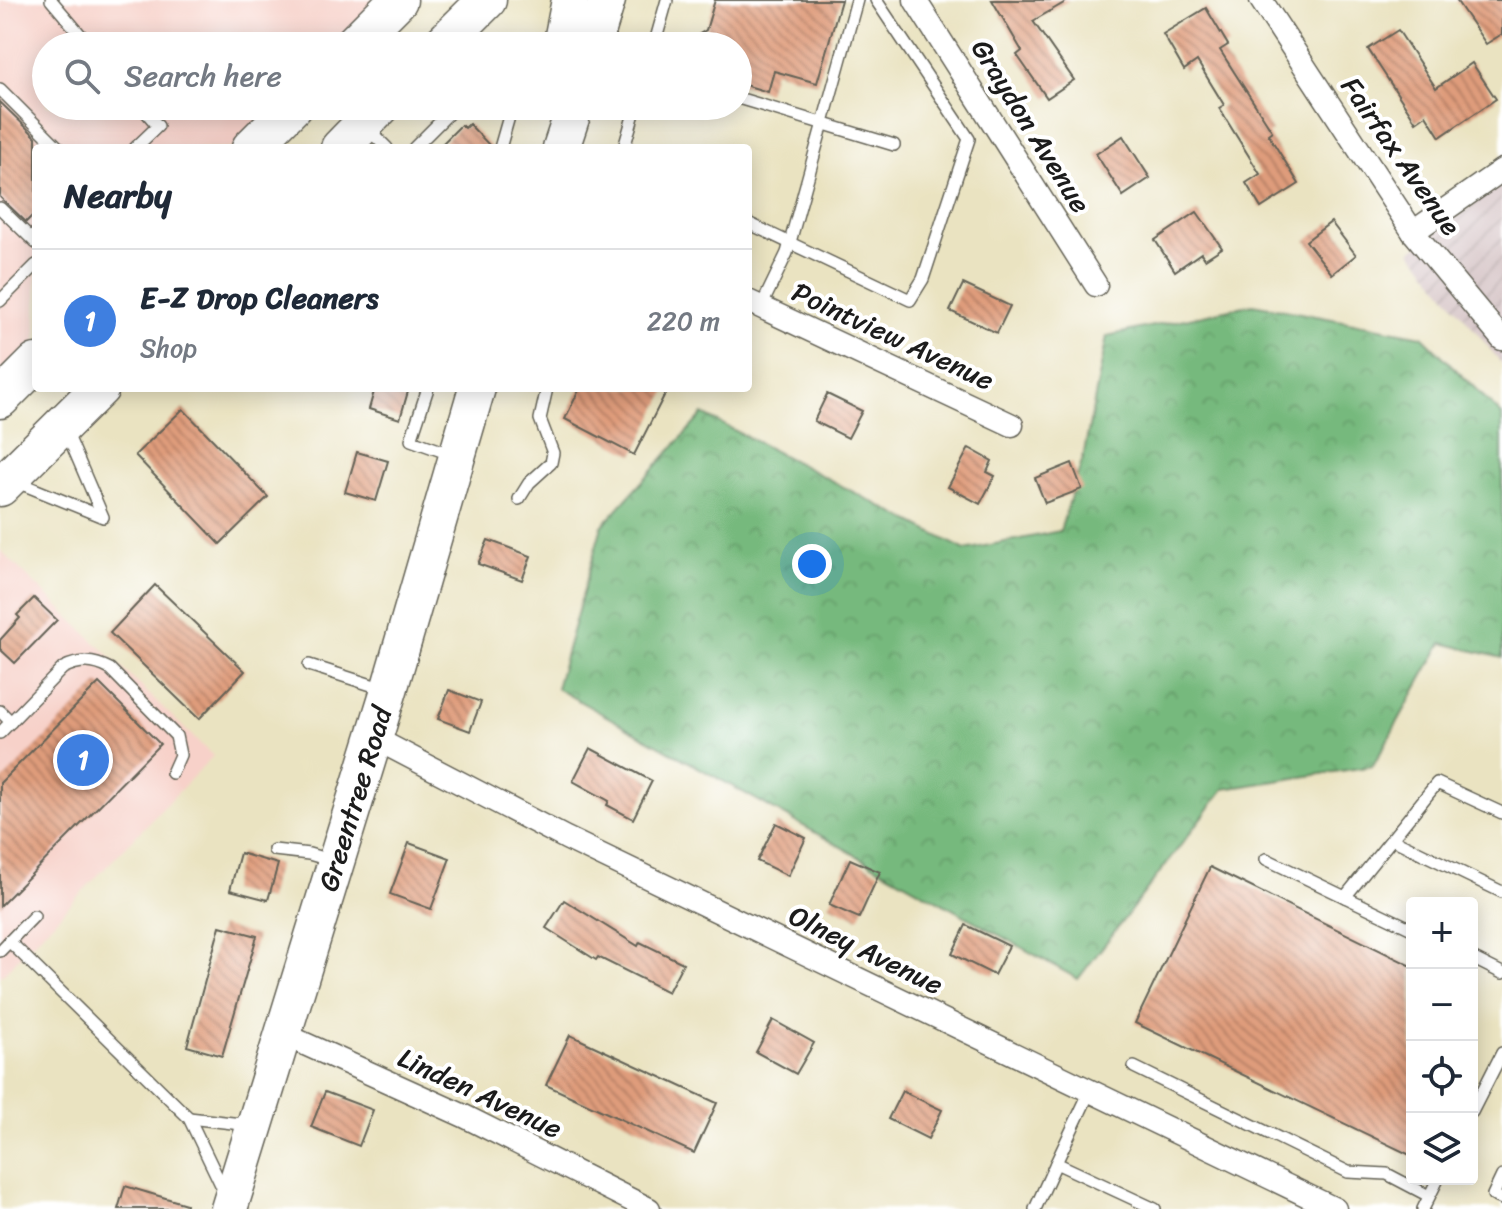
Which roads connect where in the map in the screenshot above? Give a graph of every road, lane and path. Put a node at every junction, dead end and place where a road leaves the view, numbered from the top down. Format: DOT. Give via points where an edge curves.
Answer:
graph roads {
  1 [pos="51,0"];
  2 [pos="398,0"];
  3 [pos="487,0"];
  4 [pos="570,0"];
  5 [pos="607,0"];
  6 [pos="667,0"];
  7 [pos="857,0"];
  8 [pos="876,0"];
  9 [pos="915,0"];
  10 [pos="1261,0"];
  11 [pos="78,32"];
  12 [pos="366,32"];
  13 [pos="456,32"];
  14 [pos="564,32"];
  15 [pos="597,32"];
  16 [pos="658,32"];
  17 [pos="0,89"];
  18 [pos="752,102"];
  19 [pos="153,120"];
  20 [pos="279,120"];
  21 [pos="442,120"];
  22 [pos="508,120"];
  23 [pos="545,120"];
  24 [pos="570,120"];
  25 [pos="632,120"];
  26 [pos="823,123"];
  27 [pos="55,144"];
  28 [pos="139,144"];
  29 [pos="255,144"];
  30 [pos="418,144"];
  31 [pos="501,144"];
  32 [pos="541,144"];
  33 [pos="562,144"];
  34 [pos="625,144"];
  35 [pos="894,145"];
  36 [pos="1502,170"];
  37 [pos="0,208"];
  38 [pos="752,225"];
  39 [pos="1413,232"];
  40 [pos="32,239"];
  41 [pos="789,243"];
  42 [pos="32,269"];
  43 [pos="1096,285"];
  44 [pos="0,301"];
  45 [pos="754,304"];
  46 [pos="1502,339"];
  47 [pos="32,367"];
  48 [pos="96,392"];
  49 [pos="427,392"];
  50 [pos="476,392"];
  51 [pos="546,392"];
  52 [pos="0,398"];
  53 [pos="63,424"];
  54 [pos="1012,425"];
  55 [pos="457,456"];
  56 [pos="4,483"];
  57 [pos="519,499"];
  58 [pos="309,665"];
  59 [pos="389,690"];
  60 [pos="0,711"];
  61 [pos="11,722"];
  62 [pos="0,733"];
  63 [pos="374,738"];
  64 [pos="172,773"];
  65 [pos="1502,813"];
  66 [pos="1392,839"];
  67 [pos="274,850"];
  68 [pos="1266,859"];
  69 [pos="335,862"];
  70 [pos="1502,892"];
  71 [pos="1345,897"];
  72 [pos="34,916"];
  73 [pos="1406,926"];
  74 [pos="9,941"];
  75 [pos="0,951"];
  76 [pos="1478,961"];
  77 [pos="1502,973"];
  78 [pos="283,1034"];
  79 [pos="1502,1053"];
  80 [pos="1134,1067"];
  81 [pos="1090,1091"];
  82 [pos="1478,1100"];
  83 [pos="189,1118"];
  84 [pos="255,1126"];
  85 [pos="1056,1163"];
  86 [pos="1502,1176"];
  87 [pos="1435,1185"];
  88 [pos="1429,1196"];
  89 [pos="1502,1199"];
  90 [pos="230,1207"];
  91 [pos="649,1209"];
  92 [pos="1035,1209"];
  93 [pos="1155,1209"];
  94 [pos="1335,1209"];
  95 [pos="1423,1209"];
  1 -- 11 [label="lane"];
  2 -- 12 [label="highway"];
  3 -- 13 [label="highway"];
  4 -- 14 [label="main road"];
  5 -- 15 [label="main road"];
  6 -- 16 [label="lane"];
  7 -- 26 [label="lane"];
  8 -- 41 [label="lane" via="969,139 923,279 910,300"];
  9 -- 43 [label="street, Graydon Avenue"];
  10 -- 39 [label="street, Fairfax Avenue"];
  17 -- 27 [label="lane"];
  18 -- 26 [label="lane"];
  19 -- 28 [label="lane" via="158,126"];
  20 -- 29 [label="highway"];
  21 -- 30 [label="lane"];
  22 -- 31 [label="lane"];
  23 -- 32 [label="main road"];
  24 -- 33 [label="main road"];
  25 -- 34 [label="lane"];
  26 -- 35 [label="lane"];
  26 -- 41 [label="lane"];
  36 -- 39 [label="street"];
  37 -- 40 [label="lane"];
  38 -- 41 [label="lane"];
  39 -- 46 [label="street, Fairfax Avenue"];
  41 -- 45 [label="lane"];
  42 -- 44 [label="lane"];
  45 -- 54 [label="street, Pointview Avenue"];
  47 -- 52 [label="highway"];
  48 -- 53 [label="highway"];
  49 -- 55 [label="lane" via="411,440"];
  50 -- 55 [label="main road, Greentree Road"];
  51 -- 57 [label="lane" via="540,419 553,453 551,463"];
  53 -- 56 [label="highway"];
  53 -- 56 [label="lane" via="103,517"];
  55 -- 59 [label="main road, Greentree Road"];
  58 -- 59 [label="lane"];
  59 -- 63 [label="main road, Greentree Road"];
  60 -- 61 [label="lane"];
  61 -- 62 [label="lane"];
  61 -- 64 [label="lane" via="63,668 99,663 176,736 180,755"];
  63 -- 69 [label="main road, Greentree Road"];
  63 -- 81 [label="street, Olney Avenue" via="566,838"];
  65 -- 66 [label="lane" via="1437,783"];
  66 -- 70 [label="lane"];
  66 -- 71 [label="lane"];
  67 -- 69 [label="lane"];
  68 -- 71 [label="lane"];
  69 -- 78 [label="main road, Greentree Road"];
  71 -- 73 [label="lane"];
  72 -- 74 [label="lane"];
  74 -- 75 [label="lane"];
  74 -- 83 [label="lane"];
  76 -- 77 [label="lane"];
  78 -- 84 [label="main road, Greentree Road"];
  78 -- 91 [label="street, Linden Avenue" via="464,1116"];
  79 -- 82 [label="lane"];
  80 -- 88 [label="lane" via="1348,1172 1387,1174"];
  81 -- 85 [label="lane"];
  81 -- 94 [label="street, Olney Avenue"];
  83 -- 84 [label="lane"];
  83 -- 90 [label="lane"];
  84 -- 90 [label="main road, Greentree Road"];
  85 -- 92 [label="lane"];
  85 -- 93 [label="lane"];
  86 -- 89 [label="lane" via="1493,1195"];
  87 -- 88 [label="lane"];
  88 -- 95 [label="lane"];
}
